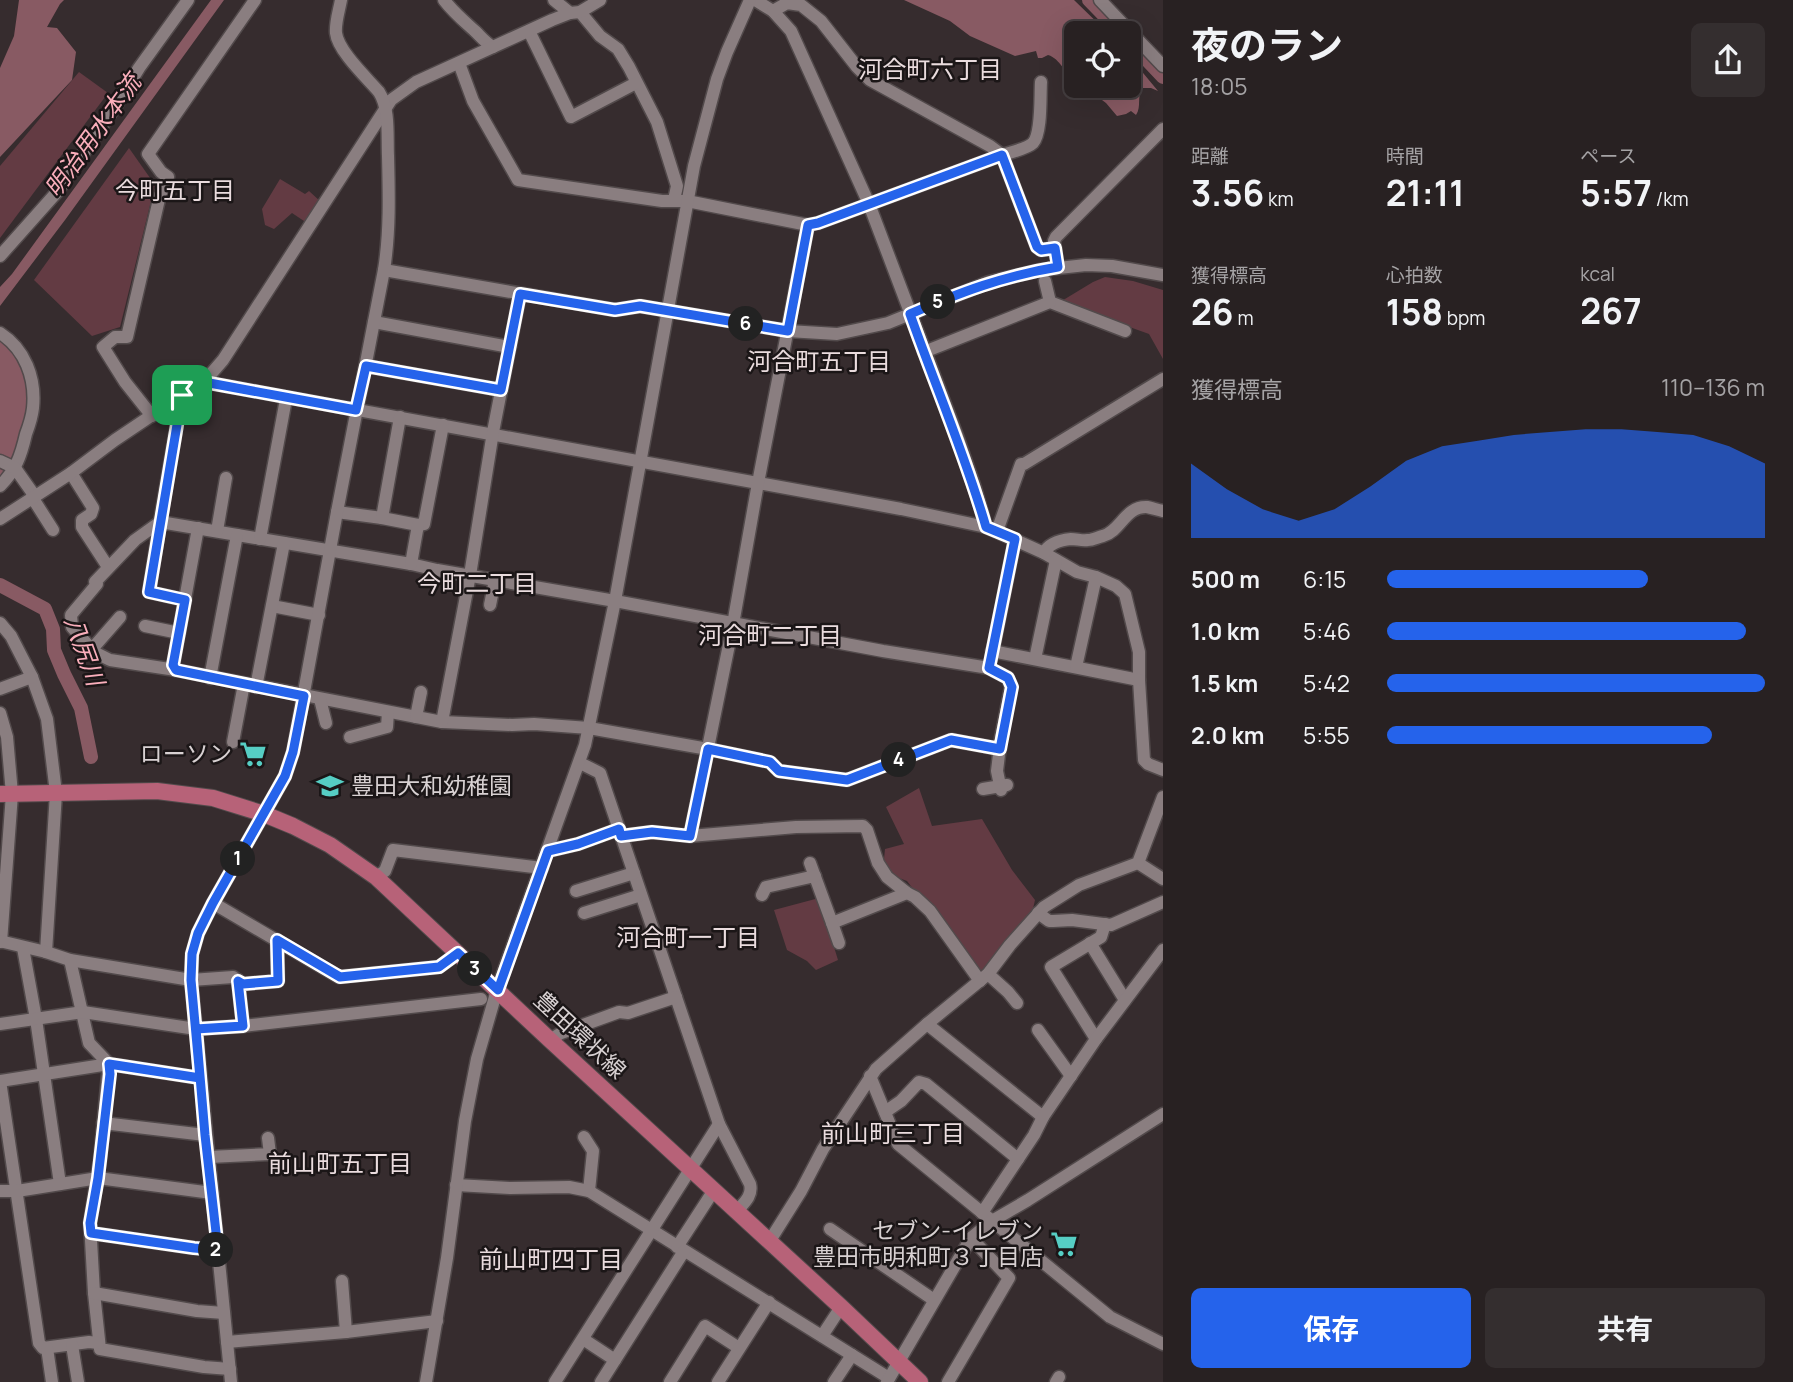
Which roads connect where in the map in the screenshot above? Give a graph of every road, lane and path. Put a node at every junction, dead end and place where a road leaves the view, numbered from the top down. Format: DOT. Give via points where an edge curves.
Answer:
graph roads {
  1 [pos="188,0"];
  2 [pos="255,0"];
  3 [pos="341,0"];
  4 [pos="444,0"];
  5 [pos="554,0"];
  6 [pos="600,0"];
  7 [pos="753,0"];
  8 [pos="1100,0"];
  9 [pos="773,11"];
  10 [pos="575,13"];
  11 [pos="529,31"];
  12 [pos="493,47"];
  13 [pos="459,63"];
  14 [pos="1163,66"];
  15 [pos="1041,82"];
  16 [pos="636,83"];
  17 [pos="384,110"];
  18 [pos="1163,129"];
  19 [pos="1002,155"];
  20 [pos="681,201"];
  21 [pos="869,204"];
  22 [pos="808,225"];
  23 [pos="1055,248"];
  24 [pos="0,256"];
  25 [pos="1058,267"];
  26 [pos="384,270"];
  27 [pos="1163,275"];
  28 [pos="1045,281"];
  29 [pos="520,294"];
  30 [pos="1051,302"];
  31 [pos="667,310"];
  32 [pos="910,314"];
  33 [pos="374,322"];
  34 [pos="788,331"];
  35 [pos="1125,331"];
  36 [pos="0,333"];
  37 [pos="510,347"];
  38 [pos="924,352"];
  39 [pos="366,366"];
  40 [pos="1163,379"];
  41 [pos="204,382"];
  42 [pos="501,390"];
  43 [pos="182,395"];
  44 [pos="286,398"];
  45 [pos="356,410"];
  46 [pos="152,416"];
  47 [pos="400,417"];
  48 [pos="443,425"];
  49 [pos="494,435"];
  50 [pos="0,461"];
  51 [pos="639,461"];
  52 [pos="15,468"];
  53 [pos="71,473"];
  54 [pos="226,478"];
  55 [pos="758,483"];
  56 [pos="0,486"];
  57 [pos="33,496"];
  58 [pos="1163,511"];
  59 [pos="337,512"];
  60 [pos="382,518"];
  61 [pos="0,519"];
  62 [pos="160,522"];
  63 [pos="418,525"];
  64 [pos="198,528"];
  65 [pos="991,529"];
  66 [pos="53,530"];
  67 [pos="217,531"];
  68 [pos="237,535"];
  69 [pos="260,539"];
  70 [pos="1015,539"];
  71 [pos="284,543"];
  72 [pos="331,550"];
  73 [pos="1044,553"];
  74 [pos="1056,560"];
  75 [pos="411,564"];
  76 [pos="108,567"];
  77 [pos="470,575"];
  78 [pos="1096,577"];
  79 [pos="495,580"];
  80 [pos="185,600"];
  81 [pos="615,601"];
  82 [pos="490,605"];
  83 [pos="272,606"];
  84 [pos="319,615"];
  85 [pos="120,617"];
  86 [pos="0,623"];
  87 [pos="733,624"];
  88 [pos="145,626"];
  89 [pos="179,633"];
  90 [pos="92,649"];
  91 [pos="992,651"];
  92 [pos="1035,659"];
  93 [pos="1076,667"];
  94 [pos="989,668"];
  95 [pos="176,670"];
  96 [pos="32,677"];
  97 [pos="210,678"];
  98 [pos="1139,680"];
  99 [pos="250,685"];
  100 [pos="0,689"];
  101 [pos="421,692"];
  102 [pos="304,696"];
  103 [pos="320,699"];
  104 [pos="388,712"];
  105 [pos="0,713"];
  106 [pos="416,717"];
  107 [pos="442,722"];
  108 [pos="326,723"];
  109 [pos="589,728"];
  110 [pos="350,737"];
  111 [pos="233,742"];
  112 [pos="708,749"];
  113 [pos="1000,749"];
  114 [pos="580,763"];
  115 [pos="1163,770"];
  116 [pos="983,789"];
  117 [pos="56,793"];
  118 [pos="6,794"];
  119 [pos="1163,797"];
  120 [pos="264,814"];
  121 [pos="620,833"];
  122 [pos="690,836"];
  123 [pos="548,851"];
  124 [pos="4,854"];
  125 [pos="810,863"];
  126 [pos="1138,863"];
  127 [pos="542,868"];
  128 [pos="634,873"];
  129 [pos="815,876"];
  130 [pos="376,877"];
  131 [pos="1163,879"];
  132 [pos="576,891"];
  133 [pos="907,893"];
  134 [pos="641,895"];
  135 [pos="762,895"];
  136 [pos="2,899"];
  137 [pos="1163,902"];
  138 [pos="213,903"];
  139 [pos="584,913"];
  140 [pos="1038,913"];
  141 [pos="832,923"];
  142 [pos="1105,924"];
  143 [pos="277,940"];
  144 [pos="0,942"];
  145 [pos="839,943"];
  146 [pos="1090,943"];
  147 [pos="23,948"];
  148 [pos="1163,950"];
  149 [pos="46,952"];
  150 [pos="458,953"];
  151 [pos="70,960"];
  152 [pos="984,978"];
  153 [pos="191,980"];
  154 [pos="238,981"];
  155 [pos="498,990"];
  156 [pos="676,997"];
  157 [pos="481,999"];
  158 [pos="1125,1000"];
  159 [pos="1017,1003"];
  160 [pos="83,1012"];
  161 [pos="36,1018"];
  162 [pos="0,1024"];
  163 [pos="928,1024"];
  164 [pos="243,1026"];
  165 [pos="196,1029"];
  166 [pos="1038,1030"];
  167 [pos="1096,1039"];
  168 [pos="550,1040"];
  169 [pos="109,1064"];
  170 [pos="44,1075"];
  171 [pos="870,1076"];
  172 [pos="1071,1076"];
  173 [pos="200,1078"];
  174 [pos="0,1081"];
  175 [pos="884,1112"];
  176 [pos="1163,1114"];
  177 [pos="1043,1116"];
  178 [pos="103,1123"];
  179 [pos="719,1124"];
  180 [pos="205,1135"];
  181 [pos="584,1137"];
  182 [pos="268,1138"];
  183 [pos="209,1157"];
  184 [pos="1018,1159"];
  185 [pos="691,1168"];
  186 [pos="98,1178"];
  187 [pos="60,1184"];
  188 [pos="456,1185"];
  189 [pos="714,1190"];
  190 [pos="0,1191"];
  191 [pos="16,1191"];
  192 [pos="589,1191"];
  193 [pos="212,1193"];
  194 [pos="736,1212"];
  195 [pos="987,1217"];
  196 [pos="830,1229"];
  197 [pos="652,1231"];
  198 [pos="91,1233"];
  199 [pos="971,1238"];
  200 [pos="769,1242"];
  201 [pos="681,1249"];
  202 [pos="218,1250"];
  203 [pos="342,1281"];
  204 [pos="94,1293"];
  205 [pos="934,1300"];
  206 [pos="769,1302"];
  207 [pos="841,1307"];
  208 [pos="224,1313"];
  209 [pos="437,1321"];
  210 [pos="346,1332"];
  211 [pos="822,1336"];
  212 [pos="583,1339"];
  213 [pos="227,1342"];
  214 [pos="98,1343"];
  215 [pos="72,1345"];
  216 [pos="1163,1345"];
  217 [pos="47,1348"];
  218 [pos="739,1348"];
  219 [pos="852,1355"];
  220 [pos="615,1360"];
  221 [pos="899,1361"];
  222 [pos="230,1375"];
  223 [pos="888,1380"];
  224 [pos="52,1382"];
  225 [pos="78,1382"];
  226 [pos="426,1382"];
  227 [pos="555,1382"];
  228 [pos="601,1382"];
  229 [pos="670,1382"];
  230 [pos="718,1382"];
  231 [pos="834,1382"];
  232 [pos="920,1382"];
  233 [pos="948,1382"];
  1 -- 24 [label="street" via="57,192"];
  2 -- 46 [label="street" via="148,154 168,177 127,337 115,337 103,347"];
  3 -- 17 [label="street" via="336,26 339,43 379,92"];
  4 -- 12 [label="street"];
  5 -- 10 [label="street"];
  6 -- 10 [label="street"];
  7 -- 9 [label="street"];
  7 -- 20 [label="street" via="727,52"];
  8 -- 14 [label="street"];
  9 -- 19 [label="street" via="787,3 802,5 870,80"];
  9 -- 21 [label="street" via="791,31"];
  10 -- 11 [label="street"];
  10 -- 16 [label="street" via="618,49"];
  11 -- 12 [label="street"];
  11 -- 16 [label="street" via="571,117"];
  12 -- 13 [label="street"];
  13 -- 17 [label="street" via="416,82"];
  13 -- 20 [label="street" via="473,101 518,180"];
  15 -- 19 [label="street" via="1036,139"];
  16 -- 20 [label="street" via="657,122"];
  17 -- 26 [label="street" via="390,203"];
  17 -- 41 [label="street" via="223,360"];
  18 -- 23 [label="street" via="1056,237"];
  19 -- 21 [label="street"];
  19 -- 23 [label="street" via="1037,247"];
  20 -- 22 [label="street"];
  20 -- 31 [label="street"];
  21 -- 22 [label="street"];
  21 -- 32 [label="street"];
  22 -- 34 [label="street"];
  23 -- 25 [label="street"];
  25 -- 27 [label="street" via="1112,266"];
  25 -- 32 [label="street" via="989,282"];
  26 -- 29 [label="street"];
  26 -- 33 [label="street"];
  28 -- 30 [label="street"];
  29 -- 31 [label="street" via="615,310 640,306"];
  29 -- 37 [label="street"];
  30 -- 35 [label="street"];
  30 -- 38 [label="street"];
  31 -- 34 [label="street"];
  31 -- 51 [label="street"];
  32 -- 34 [label="street" via="837,334"];
  32 -- 38 [label="street"];
  33 -- 37 [label="street"];
  33 -- 39 [label="street"];
  34 -- 55 [label="street"];
  36 -- 52 [label="street" via="24,357 32,379 33,408"];
  37 -- 42 [label="street"];
  38 -- 65 [label="street"];
  39 -- 42 [label="street"];
  39 -- 45 [label="street"];
  40 -- 65 [label="street" via="1021,464"];
  41 -- 43 [label="street"];
  41 -- 44 [label="street"];
  42 -- 49 [label="street"];
  43 -- 46 [label="street"];
  43 -- 62 [label="street"];
  44 -- 45 [label="street"];
  44 -- 69 [label="street"];
  45 -- 47 [label="street"];
  45 -- 59 [label="street"];
  46 -- 53 [label="street"];
  47 -- 48 [label="street"];
  47 -- 60 [label="street"];
  48 -- 49 [label="street"];
  48 -- 63 [label="street" via="424,524"];
  49 -- 51 [label="street"];
  49 -- 77 [label="street"];
  50 -- 52 [label="street"];
  51 -- 55 [label="street"];
  51 -- 81 [label="street"];
  52 -- 56 [label="street"];
  52 -- 57 [label="street"];
  53 -- 57 [label="street"];
  53 -- 76 [label="street" via="93,508 82,520 82,527"];
  54 -- 67 [label="street"];
  55 -- 65 [label="street"];
  55 -- 87 [label="street"];
  57 -- 61 [label="street"];
  57 -- 66 [label="street"];
  58 -- 73 [label="street" via="1140,508 1126,515 1110,534 1052,543"];
  59 -- 60 [label="street"];
  59 -- 72 [label="street"];
  60 -- 63 [label="street"];
  62 -- 64 [label="street"];
  62 -- 76 [label="street"];
  62 -- 80 [label="street" via="149,592"];
  63 -- 75 [label="street"];
  64 -- 67 [label="street"];
  64 -- 80 [label="street"];
  65 -- 70 [label="street"];
  67 -- 68 [label="street"];
  68 -- 69 [label="street"];
  68 -- 97 [label="street"];
  69 -- 71 [label="street"];
  70 -- 73 [label="street"];
  70 -- 91 [label="street"];
  71 -- 72 [label="street"];
  71 -- 83 [label="street"];
  72 -- 75 [label="street"];
  72 -- 84 [label="street"];
  73 -- 74 [label="street"];
  74 -- 78 [label="street"];
  74 -- 92 [label="street"];
  75 -- 77 [label="street"];
  76 -- 90 [label="street" via="71,615 72,628"];
  77 -- 79 [label="street"];
  77 -- 107 [label="street"];
  78 -- 93 [label="street"];
  78 -- 98 [label="street" via="1125,594 1139,652"];
  79 -- 81 [label="street"];
  79 -- 82 [label="street"];
  80 -- 89 [label="street"];
  81 -- 87 [label="street"];
  81 -- 109 [label="street"];
  83 -- 84 [label="street"];
  83 -- 99 [label="street"];
  84 -- 102 [label="street"];
  85 -- 90 [label="street"];
  86 -- 96 [label="street"];
  87 -- 94 [label="street"];
  87 -- 112 [label="street"];
  88 -- 89 [label="street"];
  89 -- 95 [label="street"];
  90 -- 95 [label="street" via="110,660"];
  91 -- 92 [label="street"];
  91 -- 94 [label="street"];
  92 -- 93 [label="street"];
  93 -- 98 [label="street"];
  94 -- 113 [label="street" via="1008,678 1012,687"];
  95 -- 97 [label="street"];
  96 -- 100 [label="street"];
  96 -- 117 [label="street" via="47,719"];
  97 -- 99 [label="street"];
  98 -- 115 [label="street" via="1144,760"];
  99 -- 102 [label="street"];
  99 -- 111 [label="street"];
  101 -- 106 [label="street"];
  102 -- 103 [label="street"];
  102 -- 120 [label="street" via="285,776"];
  103 -- 104 [label="street"];
  103 -- 108 [label="street"];
  104 -- 106 [label="street"];
  104 -- 110 [label="street" via="387,727"];
  105 -- 118 [label="street" via="6,737"];
  106 -- 107 [label="street"];
  107 -- 109 [label="street"];
  109 -- 112 [label="street"];
  109 -- 114 [label="street"];
  112 -- 113 [label="street" via="770,762 779,771 847,780 951,740"];
  112 -- 122 [label="street"];
  113 -- 116 [label="street" via="997,771 1003,787"];
  114 -- 121 [label="street" via="600,773"];
  114 -- 123 [label="street"];
  117 -- 118 [label="main road, 豊田環状線"];
  117 -- 120 [label="main road, 豊田環状線" via="171,792 213,798"];
  117 -- 149 [label="street"];
  118 -- 124 [label="street"];
  119 -- 126 [label="street"];
  120 -- 130 [label="main road, 豊田環状線" via="330,845"];
  120 -- 138 [label="street"];
  121 -- 122 [label="street"];
  121 -- 123 [label="street"];
  121 -- 128 [label="street"];
  122 -- 133 [label="street" via="863,826 887,877"];
  123 -- 127 [label="street"];
  124 -- 136 [label="street"];
  125 -- 129 [label="street"];
  126 -- 131 [label="street"];
  126 -- 140 [label="street" via="1079,884"];
  127 -- 130 [label="street" via="393,850 385,871"];
  127 -- 155 [label="street"];
  128 -- 132 [label="street"];
  128 -- 134 [label="street"];
  129 -- 135 [label="street" via="766,887"];
  129 -- 141 [label="street"];
  130 -- 150 [label="main road, 豊田環状線"];
  133 -- 141 [label="street"];
  133 -- 152 [label="street" via="930,911"];
  134 -- 139 [label="street"];
  134 -- 156 [label="street"];
  136 -- 144 [label="street"];
  137 -- 142 [label="street" via="1116,924"];
  138 -- 143 [label="street"];
  138 -- 153 [label="street" via="198,933"];
  140 -- 142 [label="street" via="1053,922"];
  140 -- 152 [label="street"];
  141 -- 145 [label="street"];
  142 -- 146 [label="street" via="1101,937"];
  143 -- 150 [label="street" via="340,977 439,967"];
  143 -- 154 [label="street" via="278,981"];
  144 -- 147 [label="street"];
  146 -- 158 [label="street"];
  146 -- 167 [label="street" via="1048,962"];
  147 -- 149 [label="street"];
  147 -- 161 [label="street"];
  148 -- 158 [label="street"];
  149 -- 151 [label="street"];
  150 -- 155 [label="main road, 豊田環状線"];
  151 -- 153 [label="street"];
  151 -- 160 [label="street"];
  152 -- 159 [label="street"];
  152 -- 163 [label="street"];
  153 -- 154 [label="street" via="233,977"];
  153 -- 165 [label="street"];
  154 -- 164 [label="street"];
  155 -- 168 [label="main road, 豊田環状線"];
  155 -- 188 [label="street" via="470,1090"];
  156 -- 168 [label="street" via="619,1012"];
  156 -- 179 [label="street"];
  157 -- 164 [label="street"];
  158 -- 167 [label="street"];
  160 -- 161 [label="street"];
  160 -- 165 [label="street"];
  160 -- 169 [label="street" via="89,1043"];
  161 -- 162 [label="street"];
  161 -- 170 [label="street"];
  163 -- 171 [label="street"];
  163 -- 177 [label="street"];
  164 -- 165 [label="street"];
  165 -- 173 [label="street"];
  166 -- 172 [label="street"];
  167 -- 172 [label="street"];
  168 -- 185 [label="main road, 豊田環状線"];
  169 -- 170 [label="street"];
  169 -- 173 [label="street"];
  169 -- 178 [label="street"];
  170 -- 174 [label="street"];
  170 -- 187 [label="street"];
  171 -- 175 [label="street"];
  171 -- 200 [label="street"];
  172 -- 177 [label="street"];
  173 -- 180 [label="street"];
  174 -- 191 [label="street"];
  175 -- 184 [label="street" via="919,1082 926,1084"];
  175 -- 195 [label="street" via="898,1144"];
  176 -- 195 [label="street" via="1028,1200"];
  177 -- 184 [label="street"];
  178 -- 180 [label="street"];
  178 -- 186 [label="street"];
  179 -- 185 [label="street"];
  179 -- 194 [label="street" via="751,1191"];
  180 -- 183 [label="street"];
  181 -- 192 [label="street" via="593,1151"];
  182 -- 183 [label="street" via="270,1154"];
  183 -- 193 [label="street"];
  184 -- 195 [label="street"];
  185 -- 189 [label="main road, 豊田環状線"];
  185 -- 197 [label="street"];
  186 -- 187 [label="street"];
  186 -- 193 [label="street"];
  186 -- 198 [label="street"];
  187 -- 191 [label="street"];
  188 -- 192 [label="street"];
  188 -- 209 [label="street"];
  189 -- 194 [label="main road, 豊田環状線"];
  189 -- 201 [label="street"];
  190 -- 191 [label="street"];
  191 -- 217 [label="street" via="39,1343"];
  192 -- 197 [label="street"];
  193 -- 202 [label="street"];
  194 -- 200 [label="main road, 豊田環状線"];
  195 -- 199 [label="street"];
  195 -- 216 [label="street" via="1110,1317"];
  196 -- 205 [label="street"];
  197 -- 201 [label="street"];
  197 -- 212 [label="street"];
  198 -- 202 [label="street"];
  198 -- 204 [label="street"];
  199 -- 205 [label="street"];
  199 -- 233 [label="street" via="1009,1278"];
  200 -- 207 [label="main road, 豊田環状線"];
  201 -- 206 [label="street"];
  201 -- 220 [label="street"];
  202 -- 208 [label="street"];
  203 -- 210 [label="street"];
  204 -- 208 [label="street"];
  204 -- 214 [label="street"];
  205 -- 221 [label="street"];
  206 -- 211 [label="street"];
  206 -- 218 [label="street"];
  207 -- 211 [label="street"];
  207 -- 221 [label="main road, 豊田環状線"];
  208 -- 213 [label="street"];
  209 -- 210 [label="street"];
  209 -- 226 [label="street"];
  210 -- 213 [label="street"];
  211 -- 219 [label="street"];
  212 -- 220 [label="street"];
  212 -- 227 [label="street"];
  213 -- 222 [label="street"];
  214 -- 215 [label="street"];
  214 -- 222 [label="street" via="100,1349"];
  215 -- 217 [label="street"];
  215 -- 225 [label="street"];
  217 -- 224 [label="street"];
  218 -- 229 [label="street" via="705,1326"];
  218 -- 230 [label="street"];
  219 -- 223 [label="street"];
  219 -- 231 [label="street"];
  220 -- 228 [label="street"];
  221 -- 223 [label="street"];
  221 -- 232 [label="main road, 豊田環状線"];
}
